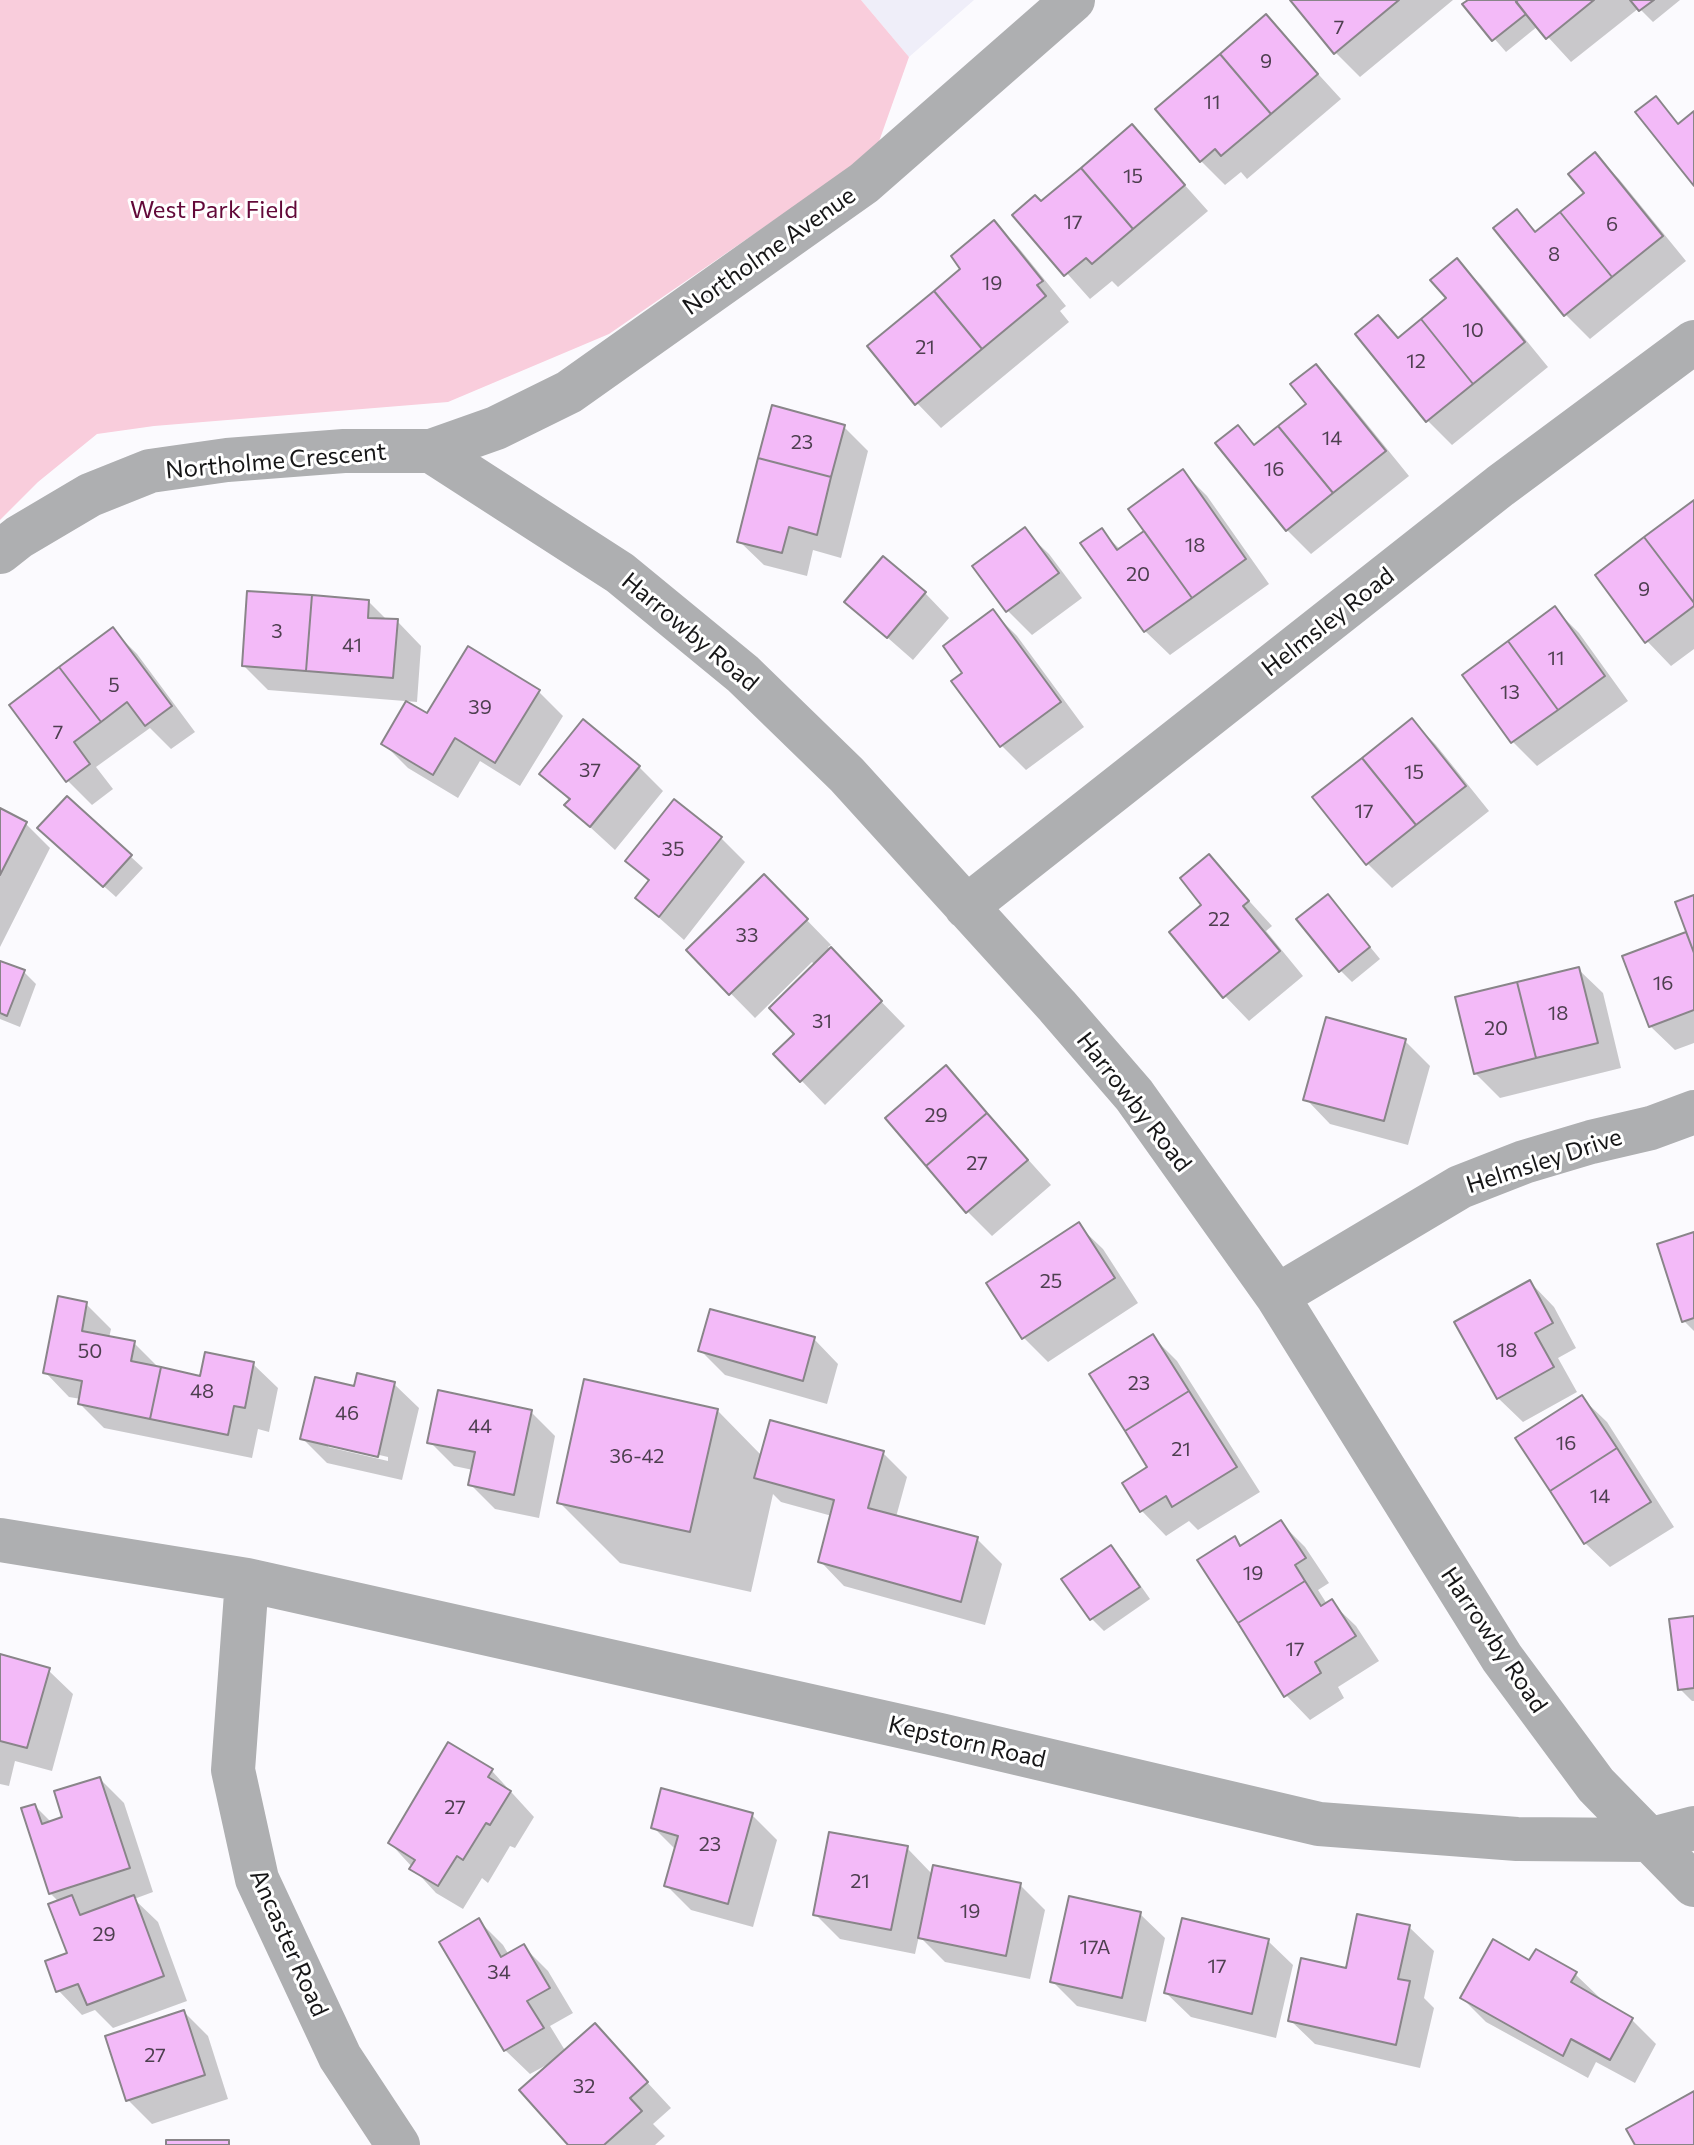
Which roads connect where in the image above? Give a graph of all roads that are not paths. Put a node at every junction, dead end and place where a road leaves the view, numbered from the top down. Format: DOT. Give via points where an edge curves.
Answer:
graph roads {
  1 [pos="1073,0"];
  2 [pos="1694,342"];
  3 [pos="431,451"];
  4 [pos="0,552"];
  5 [pos="966,907"];
  6 [pos="1694,1112"];
  7 [pos="1277,1296"];
  8 [pos="0,1540"];
  9 [pos="247,1580"];
  10 [pos="1694,1828"];
  11 [pos="1648,1840"];
  12 [pos="1694,1885"];
  13 [pos="398,2145"];
  1 -- 3 [label="street, Northolme Avenue" via="864,183 569,392 496,428"];
  2 -- 5 [label="street, Helmsley Road" via="1500,486"];
  3 -- 4 [label="street, Northolme Crescent" via="344,451 150,471 90,495"];
  3 -- 5 [label="street, Harrowby Road" via="620,573 743,674 847,775"];
  5 -- 7 [label="street, Harrowby Road" via="1134,1095"];
  6 -- 7 [label="street, Helmsley Drive" via="1524,1162 1460,1187"];
  7 -- 11 [label="street, Harrowby Road" via="1502,1658 1596,1785"];
  8 -- 9 [label="street"];
  9 -- 11 [label="street, Kepstorn Road" via="1319,1824 1517,1839"];
  9 -- 13 [label="street, Ancaster Road" via="233,1770 257,1879 340,2057"];
  10 -- 11 [label="street, Kepstorn Road"];
  11 -- 12 [label="street, Harrowby Road"];
}
